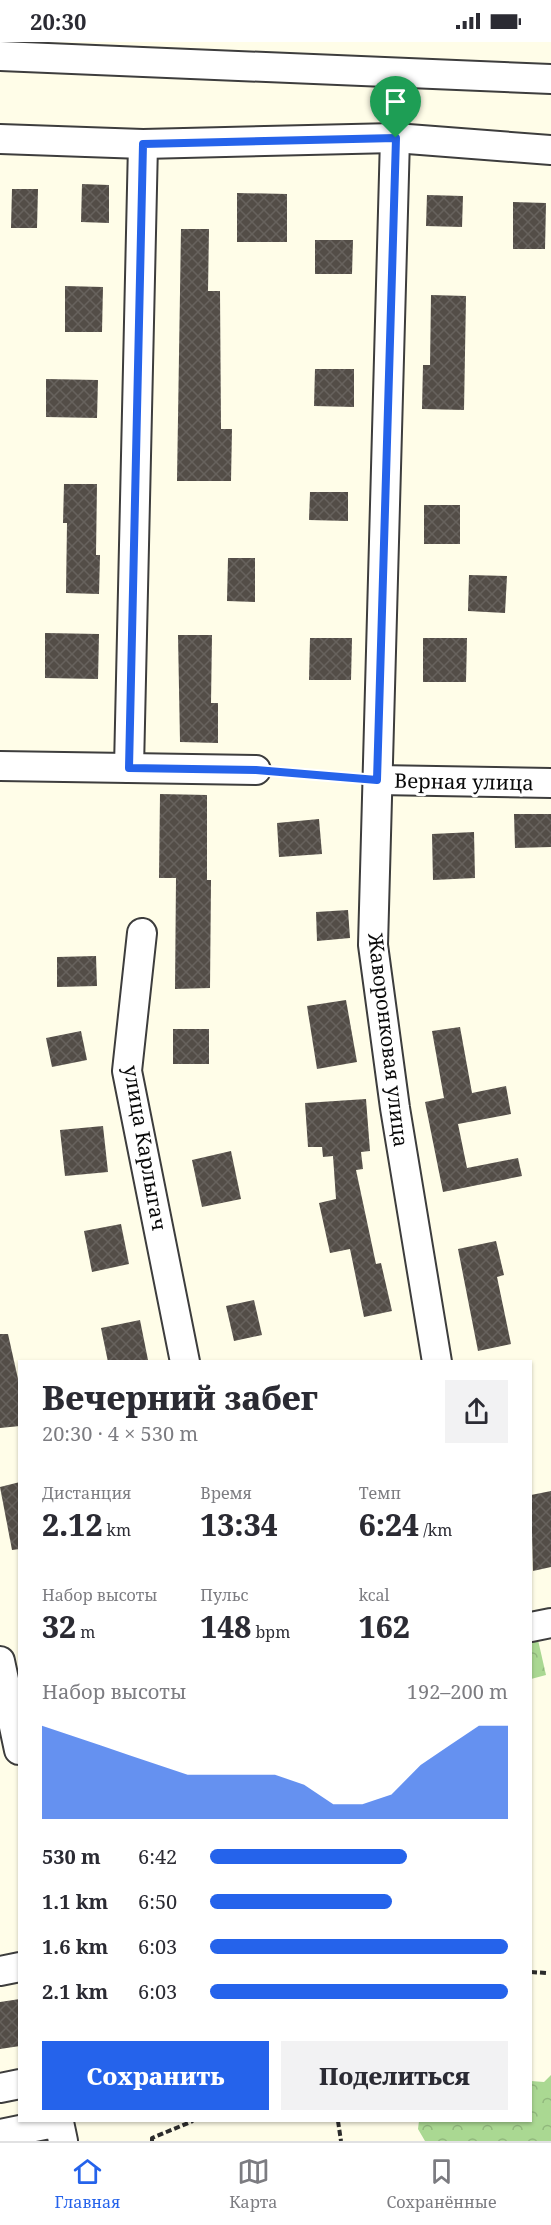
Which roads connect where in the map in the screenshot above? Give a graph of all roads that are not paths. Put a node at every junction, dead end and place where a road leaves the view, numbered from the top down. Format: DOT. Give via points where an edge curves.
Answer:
graph roads {
  1 [pos="0,56"];
  2 [pos="551,79"];
  3 [pos="396,138"];
  4 [pos="0,139"];
  5 [pos="143,144"];
  6 [pos="551,150"];
  7 [pos="0,766"];
  8 [pos="129,768"];
  9 [pos="256,770"];
  10 [pos="377,780"];
  11 [pos="551,783"];
  12 [pos="142,933"];
  13 [pos="185,1360"];
  14 [pos="437,1360"];
  15 [pos="551,1623"];
  16 [pos="532,1627"];
  17 [pos="0,1661"];
  18 [pos="18,1744"];
  19 [pos="18,1749"];
  20 [pos="0,1755"];
  21 [pos="18,1967"];
  22 [pos="0,1971"];
  23 [pos="18,2084"];
  24 [pos="0,2088"];
  25 [pos="0,2134"];
  26 [pos="63,2141"];
  1 -- 2 [label="street"];
  3 -- 5 [label="street"];
  3 -- 6 [label="street"];
  3 -- 10 [label="street, Жаворонковая улица"];
  4 -- 5 [label="street"];
  5 -- 8 [label="street"];
  7 -- 8 [label="street"];
  8 -- 9 [label="street"];
  10 -- 11 [label="street, Верная улица"];
  10 -- 14 [label="street, Жаворонковая улица" via="373,945"];
  12 -- 13 [label="street, улица Карлыгач" via="127,1071"];
  15 -- 16 [label="street"];
  17 -- 18 [label="street"];
  19 -- 20 [label="street"];
  21 -- 22 [label="street"];
  23 -- 24 [label="street"];
  25 -- 26 [label="street" via="59,2122"];
}
